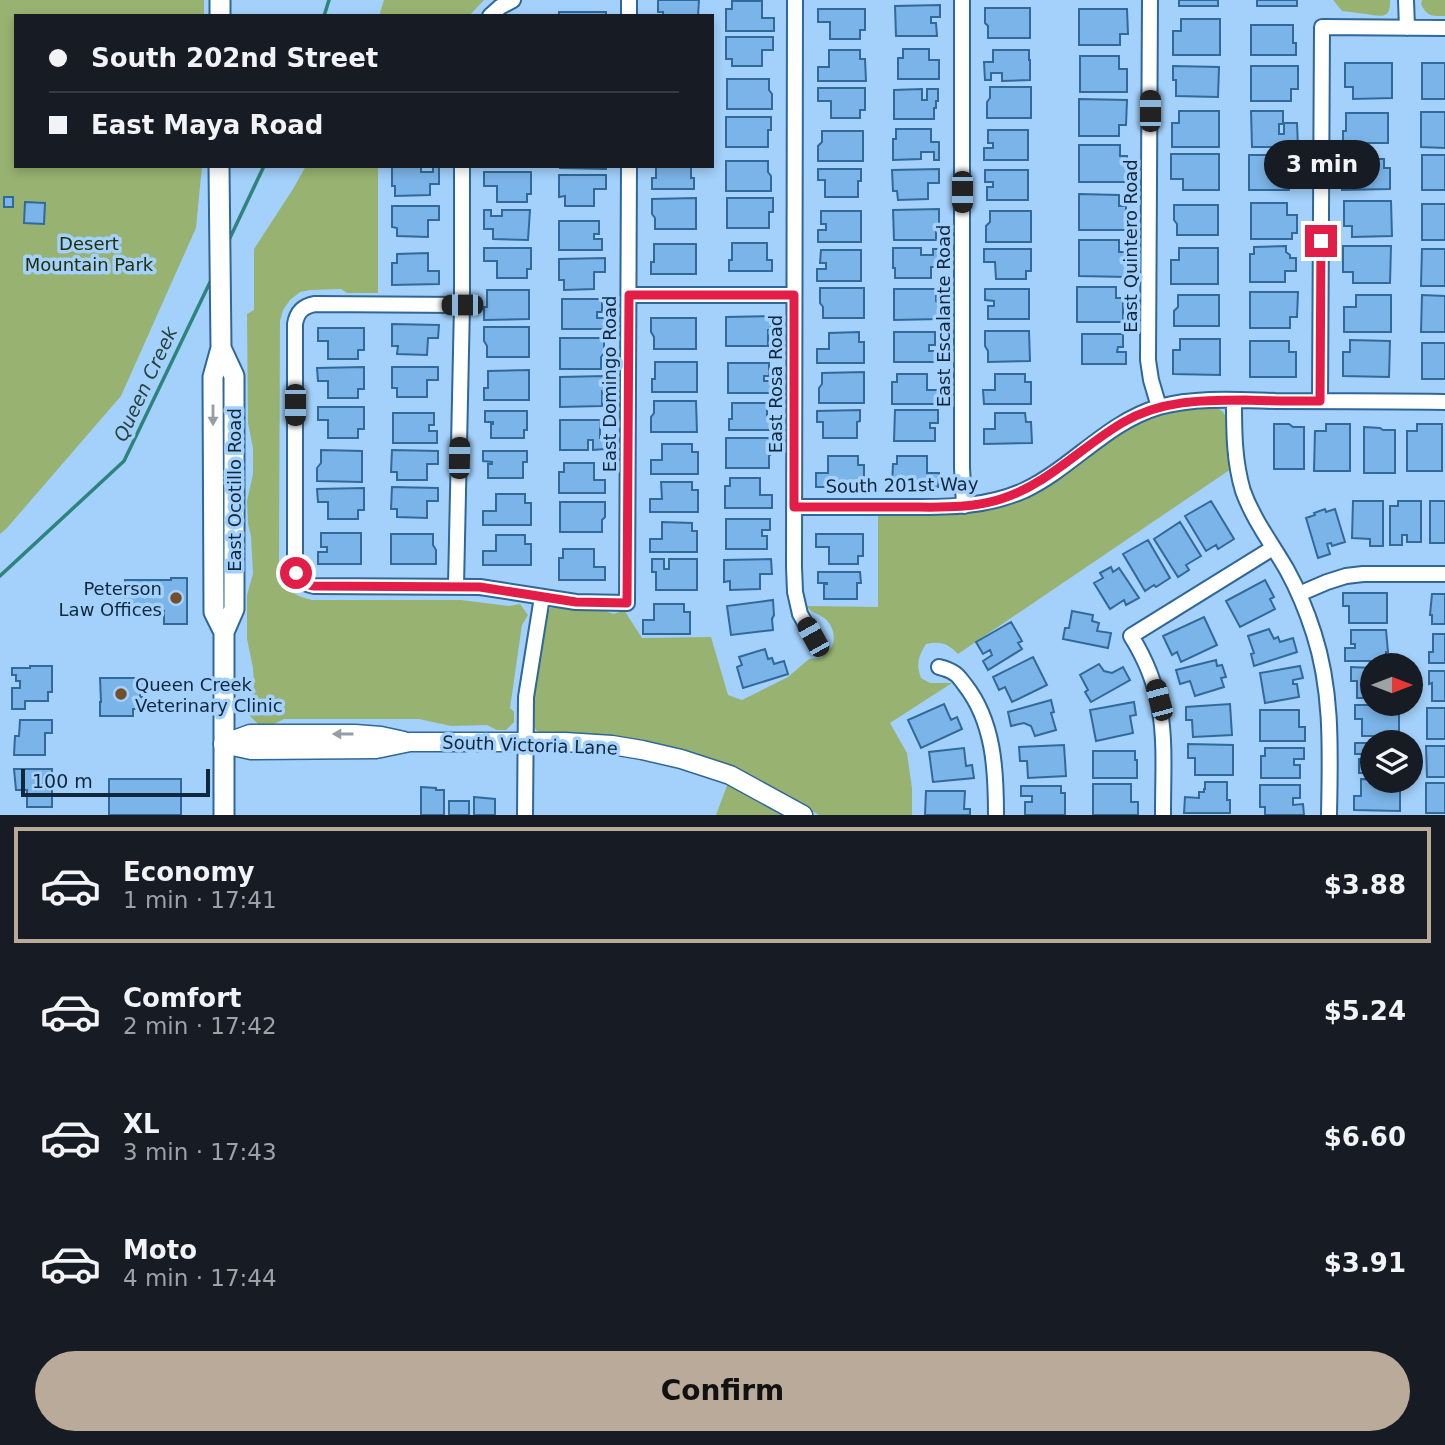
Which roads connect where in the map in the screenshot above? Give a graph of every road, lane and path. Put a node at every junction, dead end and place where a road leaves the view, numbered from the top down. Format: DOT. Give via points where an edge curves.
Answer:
graph roads {
  1 [pos="513,0"];
  2 [pos="795,0"];
  3 [pos="962,0"];
  4 [pos="1150,0"];
  5 [pos="1406,0"];
  6 [pos="492,14"];
  7 [pos="1407,28"];
  8 [pos="1445,28"];
  9 [pos="219,168"];
  10 [pos="462,168"];
  11 [pos="629,168"];
  12 [pos="629,295"];
  13 [pos="794,295"];
  14 [pos="462,305"];
  15 [pos="1234,400"];
  16 [pos="1320,401"];
  17 [pos="1445,402"];
  18 [pos="1159,407"];
  19 [pos="964,506"];
  20 [pos="794,507"];
  21 [pos="1273,548"];
  22 [pos="1445,574"];
  23 [pos="456,586"];
  24 [pos="1299,594"];
  25 [pos="542,597"];
  26 [pos="813,637"];
  27 [pos="939,667"];
  28 [pos="525,742"];
  29 [pos="223,744"];
  30 [pos="224,815"];
  31 [pos="525,815"];
  32 [pos="803,815"];
  33 [pos="996,815"];
  34 [pos="1163,815"];
  35 [pos="1329,815"];
  1 -- 6 [label="street"];
  2 -- 13 [label="street, East Rosa Road"];
  3 -- 19 [label="street, East Escalante Road"];
  4 -- 18 [label="street, East Quintero Road" via="1148,360"];
  5 -- 7 [label="street"];
  7 -- 8 [label="street"];
  7 -- 16 [label="street" via="1322,27"];
  9 -- 29 [label="main road, East Ocotillo Road" via="221,348 212,377 214,612 224,632"];
  10 -- 14 [label="street"];
  11 -- 12 [label="street, East Domingo Road"];
  12 -- 13 [label="street"];
  12 -- 25 [label="street, East Domingo Road" via="627,603"];
  13 -- 20 [label="street, East Rosa Road"];
  14 -- 23 [label="street"];
  14 -- 23 [label="street" via="315,304 302,310 295,324 295,569 301,581 314,586"];
  15 -- 16 [label="street, South 201st Way"];
  15 -- 18 [label="street, South 201st Way"];
  15 -- 21 [label="street" via="1234,446 1240,478"];
  16 -- 17 [label="street, South 201st Way"];
  18 -- 19 [label="street, South 201st Way" via="1122,423 1026,489"];
  19 -- 20 [label="street, South 201st Way"];
  20 -- 26 [label="street, East Rosa Road" via="795,592 800,614"];
  21 -- 24 [label="street"];
  21 -- 34 [label="street" via="1131,636 1150,670 1160,708"];
  22 -- 24 [label="street" via="1346,576"];
  23 -- 25 [label="street"];
  24 -- 35 [label="street" via="1325,680 1330,725"];
  25 -- 28 [label="street" via="526,697"];
  27 -- 33 [label="street" via="955,673 983,716 995,763"];
  28 -- 29 [label="street, South Victoria Lane" via="410,743 355,734 250,734"];
  28 -- 31 [label="street"];
  28 -- 32 [label="street, South Victoria Lane" via="612,746 681,759 730,775"];
  29 -- 30 [label="main road, East Ocotillo Road"];
}
